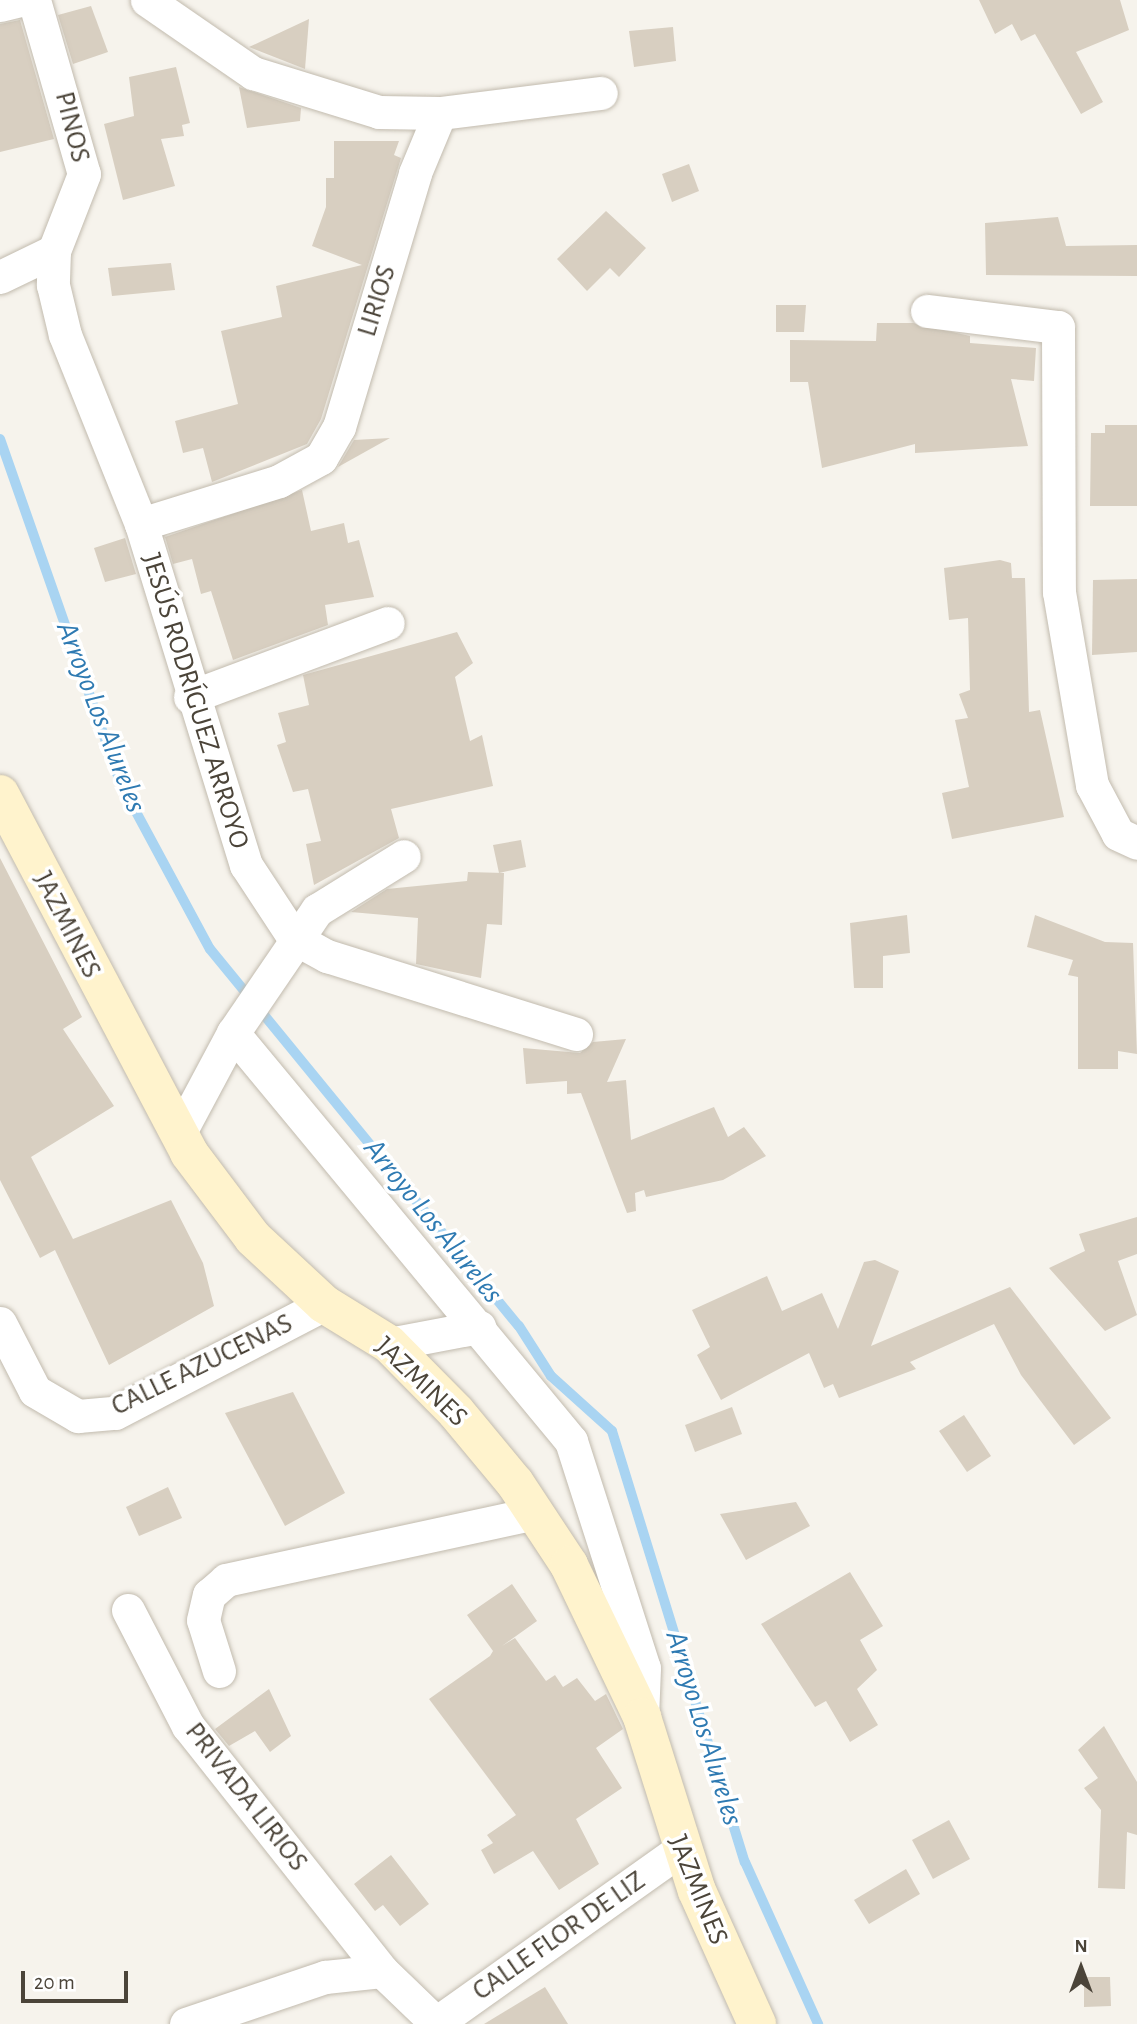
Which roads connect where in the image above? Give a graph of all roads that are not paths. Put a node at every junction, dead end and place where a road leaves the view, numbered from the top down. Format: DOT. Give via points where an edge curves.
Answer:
graph roads {
  1 [pos="20,0"];
  2 [pos="34,0"];
  3 [pos="147,0"];
  4 [pos="0,5"];
  5 [pos="601,93"];
  6 [pos="440,113"];
  7 [pos="54,251"];
  8 [pos="0,277"];
  9 [pos="927,311"];
  10 [pos="141,524"];
  11 [pos="388,623"];
  12 [pos="190,696"];
  13 [pos="0,794"];
  14 [pos="1137,843"];
  15 [pos="404,856"];
  16 [pos="294,938"];
  17 [pos="243,1018"];
  18 [pos="576,1034"];
  19 [pos="179,1134"];
  20 [pos="324,1304"];
  21 [pos="0,1323"];
  22 [pos="479,1327"];
  23 [pos="389,1344"];
  24 [pos="535,1513"];
  25 [pos="128,1610"];
  26 [pos="219,1671"];
  27 [pos="642,1717"];
  28 [pos="681,1849"];
  29 [pos="382,1971"];
  30 [pos="186,2024"];
  31 [pos="436,2024"];
  32 [pos="757,2024"];
  1 -- 4 [label="street"];
  2 -- 7 [label="street, PINOS" via="84,174"];
  3 -- 6 [label="street" via="253,73 379,112"];
  5 -- 6 [label="street"];
  6 -- 10 [label="street, LIRIOS" via="415,173 339,428 321,458 279,481"];
  7 -- 8 [label="street"];
  7 -- 10 [label="street, JESÚS RODRÍGUEZ ARROYO" via="53,285 65,335"];
  9 -- 14 [label="street" via="1058,327 1059,593 1092,785 1118,834"];
  10 -- 12 [label="street, JESÚS RODRÍGUEZ ARROYO"];
  11 -- 12 [label="street"];
  12 -- 16 [label="street, JESÚS RODRÍGUEZ ARROYO" via="246,864"];
  13 -- 19 [label="main road, JAZMINES"];
  15 -- 16 [label="street" via="327,902"];
  16 -- 17 [label="street"];
  16 -- 18 [label="street, JESÚS RODRÍGUEZ ARROYO" via="327,956"];
  17 -- 19 [label="street"];
  17 -- 22 [label="street"];
  19 -- 20 [label="main road, JAZMINES" via="253,1238"];
  20 -- 21 [label="street, CALLE AZUCENAS" via="115,1413 78,1416 35,1391"];
  20 -- 23 [label="main road, JAZMINES"];
  22 -- 23 [label="street"];
  22 -- 27 [label="street" via="571,1441 635,1631 644,1668"];
  23 -- 24 [label="main road, JAZMINES" via="456,1412"];
  24 -- 26 [label="street" via="226,1580 209,1595 204,1620"];
  24 -- 27 [label="main road, JAZMINES" via="569,1565"];
  25 -- 29 [label="street, PRIVADA LIRIOS" via="188,1726"];
  27 -- 28 [label="main road, JAZMINES"];
  28 -- 31 [label="street, CALLE FLOR DE LIZ"];
  28 -- 32 [label="main road, JAZMINES"];
  29 -- 30 [label="street" via="325,1977"];
  29 -- 31 [label="street, PRIVADA LIRIOS"];
}
